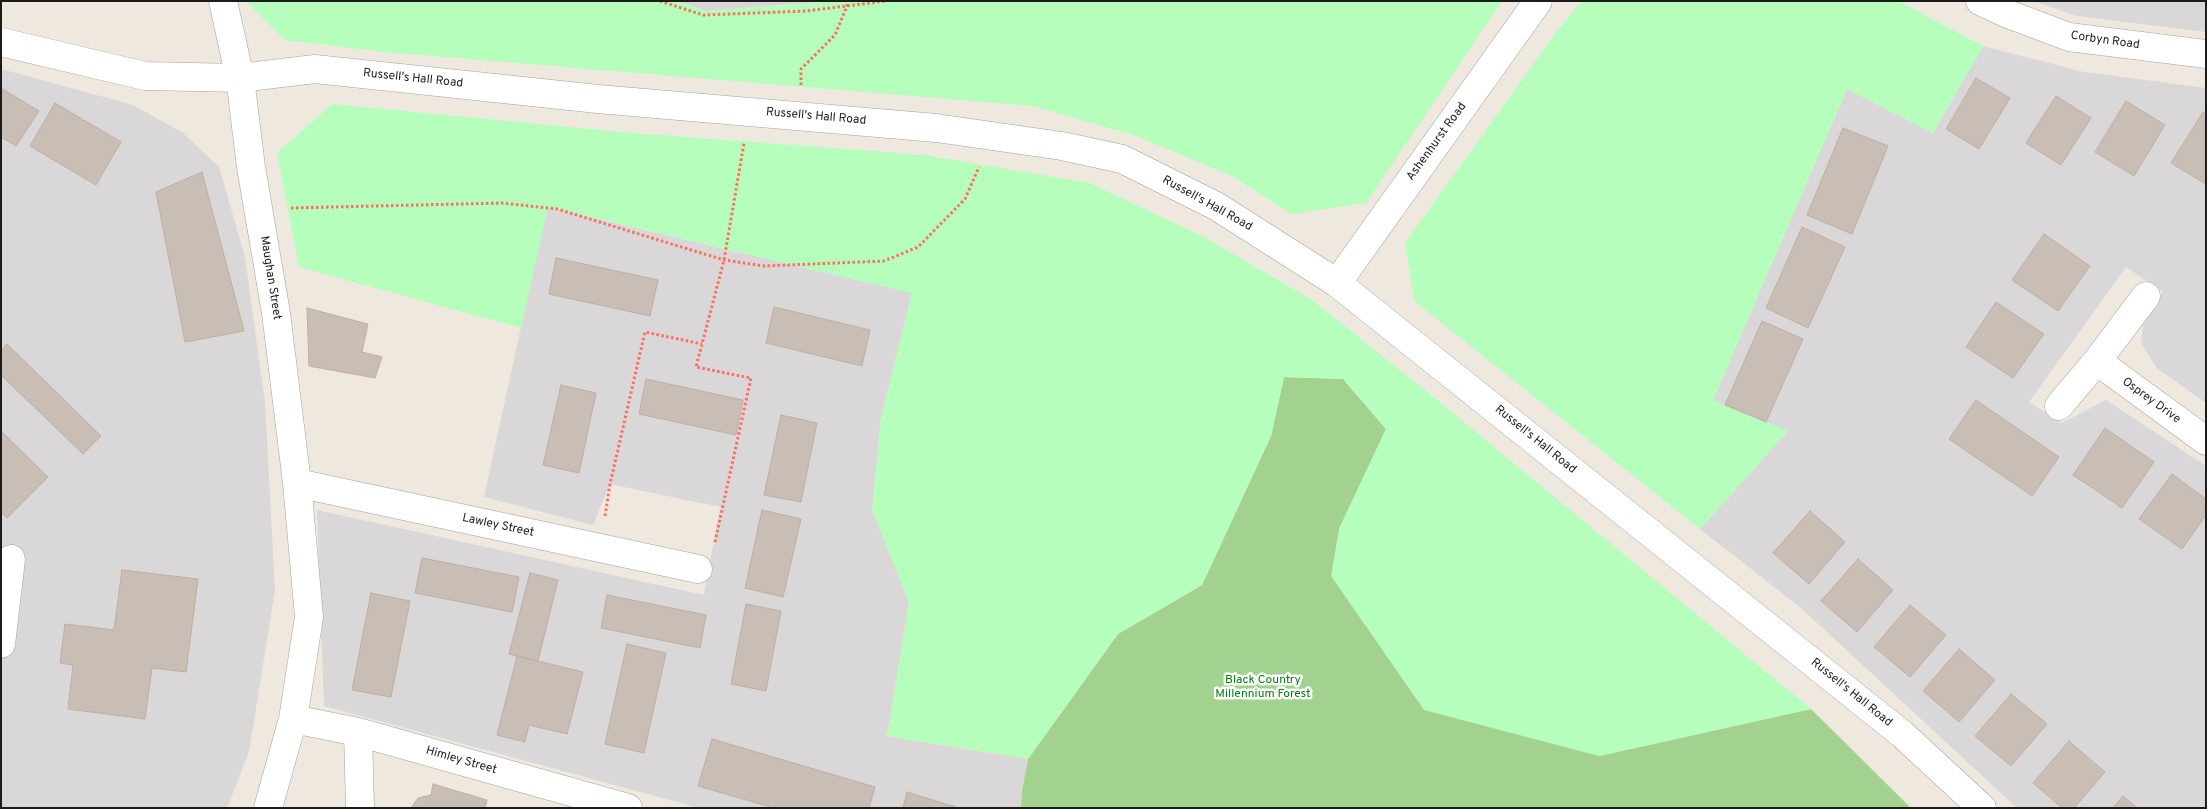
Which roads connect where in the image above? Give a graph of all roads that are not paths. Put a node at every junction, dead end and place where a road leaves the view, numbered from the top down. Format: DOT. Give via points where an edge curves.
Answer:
graph roads {
  1 [pos="224,1"];
  2 [pos="1538,1"];
  3 [pos="1980,1"];
  4 [pos="1,42"];
  5 [pos="2206,54"];
  6 [pos="240,78"];
  7 [pos="1337,283"];
  8 [pos="2146,296"];
  9 [pos="2097,361"];
  10 [pos="2059,406"];
  11 [pos="2206,441"];
  12 [pos="298,483"];
  13 [pos="11,560"];
  14 [pos="698,569"];
  15 [pos="1,644"];
  16 [pos="293,719"];
  17 [pos="358,732"];
  18 [pos="268,808"];
  19 [pos="360,808"];
  20 [pos="628,808"];
  21 [pos="1982,808"];
  1 -- 6 [label="street, Maughan Street"];
  2 -- 7 [label="street, Ashenhurst Road"];
  3 -- 5 [label="street, Corbyn Road" via="2068,37"];
  4 -- 6 [label="street" via="144,76"];
  6 -- 7 [label="street, Russell's Hall Road" via="315,69 598,99 936,128 1062,146 1122,159 1216,206"];
  6 -- 12 [label="street, Maughan Street"];
  7 -- 21 [label="street, Russell's Hall Road" via="1902,734"];
  8 -- 9 [label="street"];
  9 -- 10 [label="street"];
  9 -- 11 [label="street, Osprey Drive"];
  12 -- 14 [label="street, Lawley Street"];
  12 -- 16 [label="street, Maughan Street" via="309,617"];
  13 -- 15 [label="street"];
  16 -- 17 [label="street, Himley Street"];
  16 -- 18 [label="street, Maughan Street"];
  17 -- 19 [label="street"];
  17 -- 20 [label="street, Himley Street"];
}
